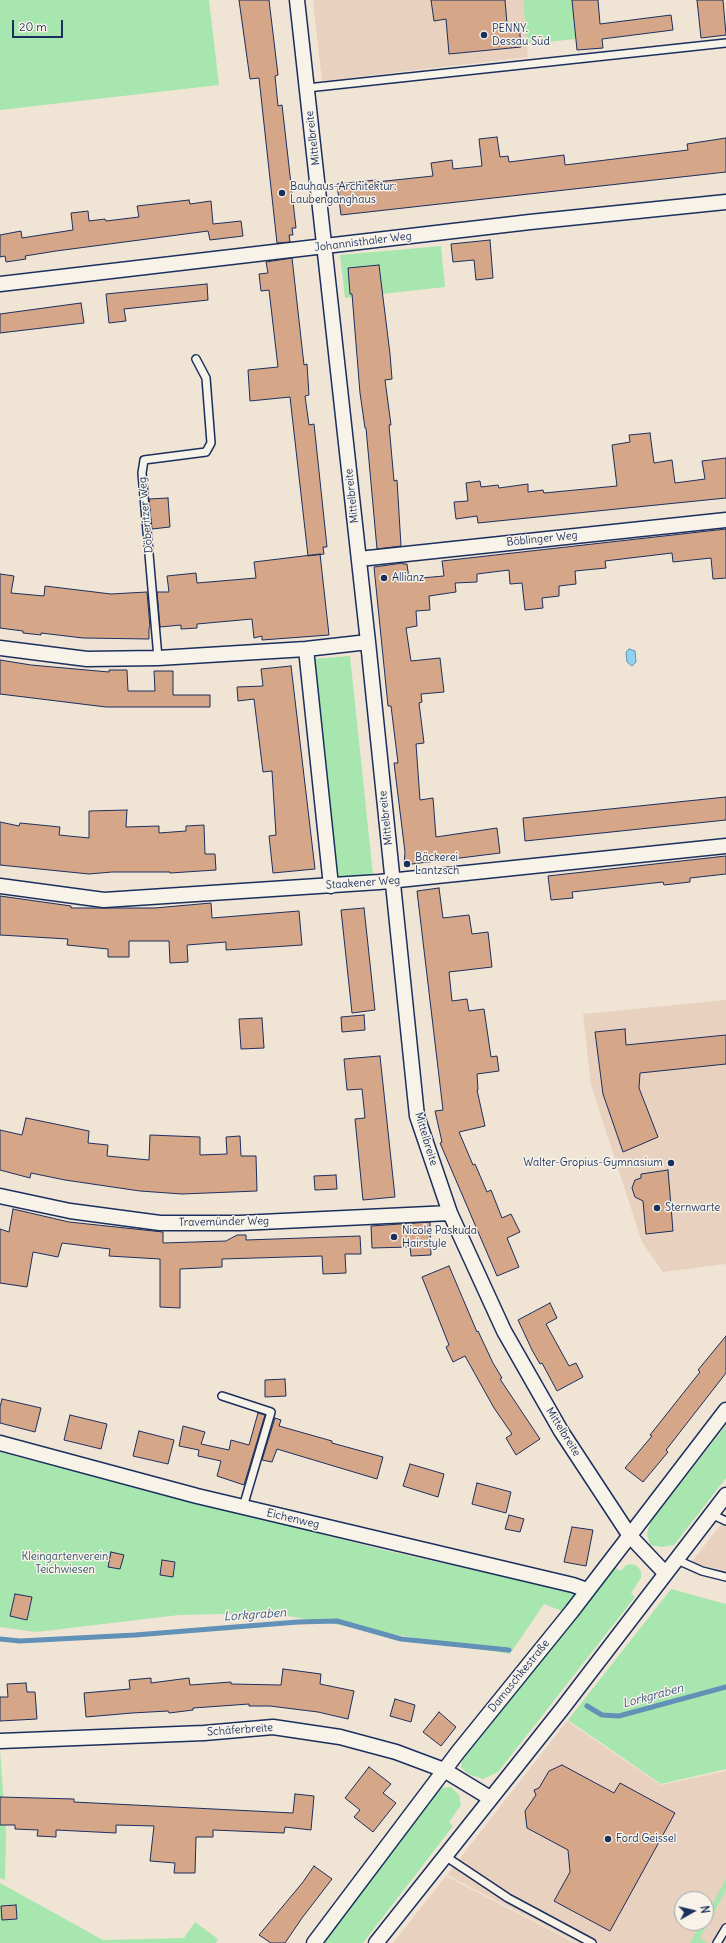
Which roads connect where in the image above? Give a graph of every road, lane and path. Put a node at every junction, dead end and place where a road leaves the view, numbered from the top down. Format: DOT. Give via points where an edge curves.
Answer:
graph roads {
  1 [pos="297,0"];
  2 [pos="726,43"];
  3 [pos="307,88"];
  4 [pos="726,202"];
  5 [pos="326,246"];
  6 [pos="0,284"];
  7 [pos="196,359"];
  8 [pos="726,520"];
  9 [pos="359,559"];
  10 [pos="368,642"];
  11 [pos="0,648"];
  12 [pos="306,649"];
  13 [pos="158,658"];
  14 [pos="726,846"];
  15 [pos="392,881"];
  16 [pos="0,886"];
  17 [pos="330,886"];
  18 [pos="0,1196"];
  19 [pos="450,1213"];
  20 [pos="222,1396"];
  21 [pos="726,1410"];
  22 [pos="0,1443"];
  23 [pos="726,1495"];
  24 [pos="243,1507"];
  25 [pos="711,1514"];
  26 [pos="726,1521"];
  27 [pos="630,1536"];
  28 [pos="675,1559"];
  29 [pos="665,1573"];
  30 [pos="726,1577"];
  31 [pos="587,1590"];
  32 [pos="0,1741"];
  33 [pos="444,1770"];
  34 [pos="490,1798"];
  35 [pos="444,1856"];
  36 [pos="726,1928"];
  37 [pos="314,1943"];
  38 [pos="376,1943"];
  39 [pos="592,1943"];
  40 [pos="717,1943"];
  1 -- 3 [label="street, Mittelbreite"];
  2 -- 3 [label="lane"];
  3 -- 5 [label="street, Mittelbreite"];
  4 -- 5 [label="street, Johannisthaler Weg"];
  5 -- 6 [label="street, Johannisthaler Weg"];
  5 -- 9 [label="street, Mittelbreite"];
  7 -- 13 [label="lane, Döberitzer Weg" via="206,378 212,443 206,452 144,460 142,473"];
  8 -- 9 [label="street, Böblinger Weg"];
  9 -- 10 [label="street, Mittelbreite"];
  10 -- 12 [label="street"];
  10 -- 15 [label="street, Mittelbreite"];
  11 -- 13 [label="street" via="87,659"];
  12 -- 13 [label="street"];
  12 -- 17 [label="street"];
  14 -- 15 [label="street, Staakener Weg"];
  15 -- 17 [label="street, Staakener Weg"];
  15 -- 19 [label="street, Mittelbreite" via="417,1116"];
  16 -- 17 [label="street, Staakener Weg" via="104,900"];
  18 -- 19 [label="street, Travemünder Weg" via="70,1211 160,1223 240,1223"];
  19 -- 27 [label="street, Mittelbreite" via="504,1331 561,1431"];
  20 -- 24 [label="lane" via="270,1412"];
  21 -- 27 [label="street, Damaschkestraße"];
  22 -- 24 [label="street, Eichenweg"];
  23 -- 25 [label="street"];
  24 -- 31 [label="street, Eichenweg"];
  25 -- 26 [label="lane"];
  25 -- 28 [label="street"];
  27 -- 29 [label="street, Mittelbreite"];
  27 -- 31 [label="street, Damaschkestraße"];
  28 -- 29 [label="street"];
  28 -- 30 [label="lane" via="702,1571"];
  29 -- 34 [label="street" via="562,1709"];
  31 -- 33 [label="street, Damaschkestraße"];
  32 -- 33 [label="street, Schäferbreite" via="204,1733 273,1727 340,1737 396,1752"];
  33 -- 34 [label="street, Schäferbreite"];
  33 -- 37 [label="street, Damaschkestraße"];
  34 -- 35 [label="street"];
  35 -- 38 [label="street"];
  35 -- 39 [label="lane" via="508,1898"];
  36 -- 40 [label="lane"];
}
